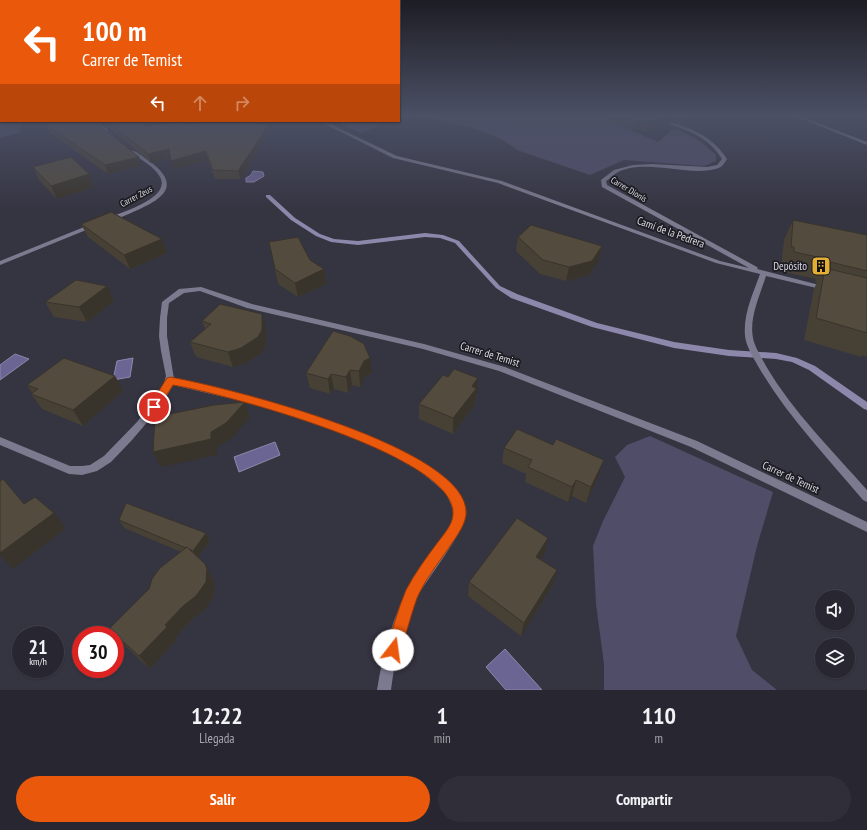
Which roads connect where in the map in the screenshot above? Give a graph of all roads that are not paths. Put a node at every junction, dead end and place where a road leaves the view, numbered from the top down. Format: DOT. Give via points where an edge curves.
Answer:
graph roads {
  1 [pos="127,147"];
  2 [pos="375,147"];
  3 [pos="715,147"];
  4 [pos="0,262"];
  5 [pos="764,273"];
  6 [pos="830,289"];
  7 [pos="170,381"];
  8 [pos="0,441"];
  9 [pos="867,497"];
  10 [pos="867,527"];
  11 [pos="384,690"];
  1 -- 4 [label="street, Carrer Zeus" via="163,178 164,189 157,197 133,210"];
  2 -- 5 [label="street, Camí de la Pedrera" via="395,157 500,182 718,262"];
  3 -- 5 [label="street, Carrer Dionís" via="725,159 722,166 713,169 656,165 627,167 606,177 603,181 604,186"];
  5 -- 6 [label="street"];
  5 -- 9 [label="street" via="748,329 750,340 778,392"];
  7 -- 8 [label="street" via="164,393 125,443 102,464 90,470 70,470"];
  7 -- 10 [label="street, Carrer de Temist" via="163,345 166,302 182,291 194,288 205,290 250,306 424,347 502,369 694,444"];
  7 -- 11 [label="street" via="289,411 332,425 420,465 454,494 458,500 460,514 456,526 412,594 397,635"];
}
